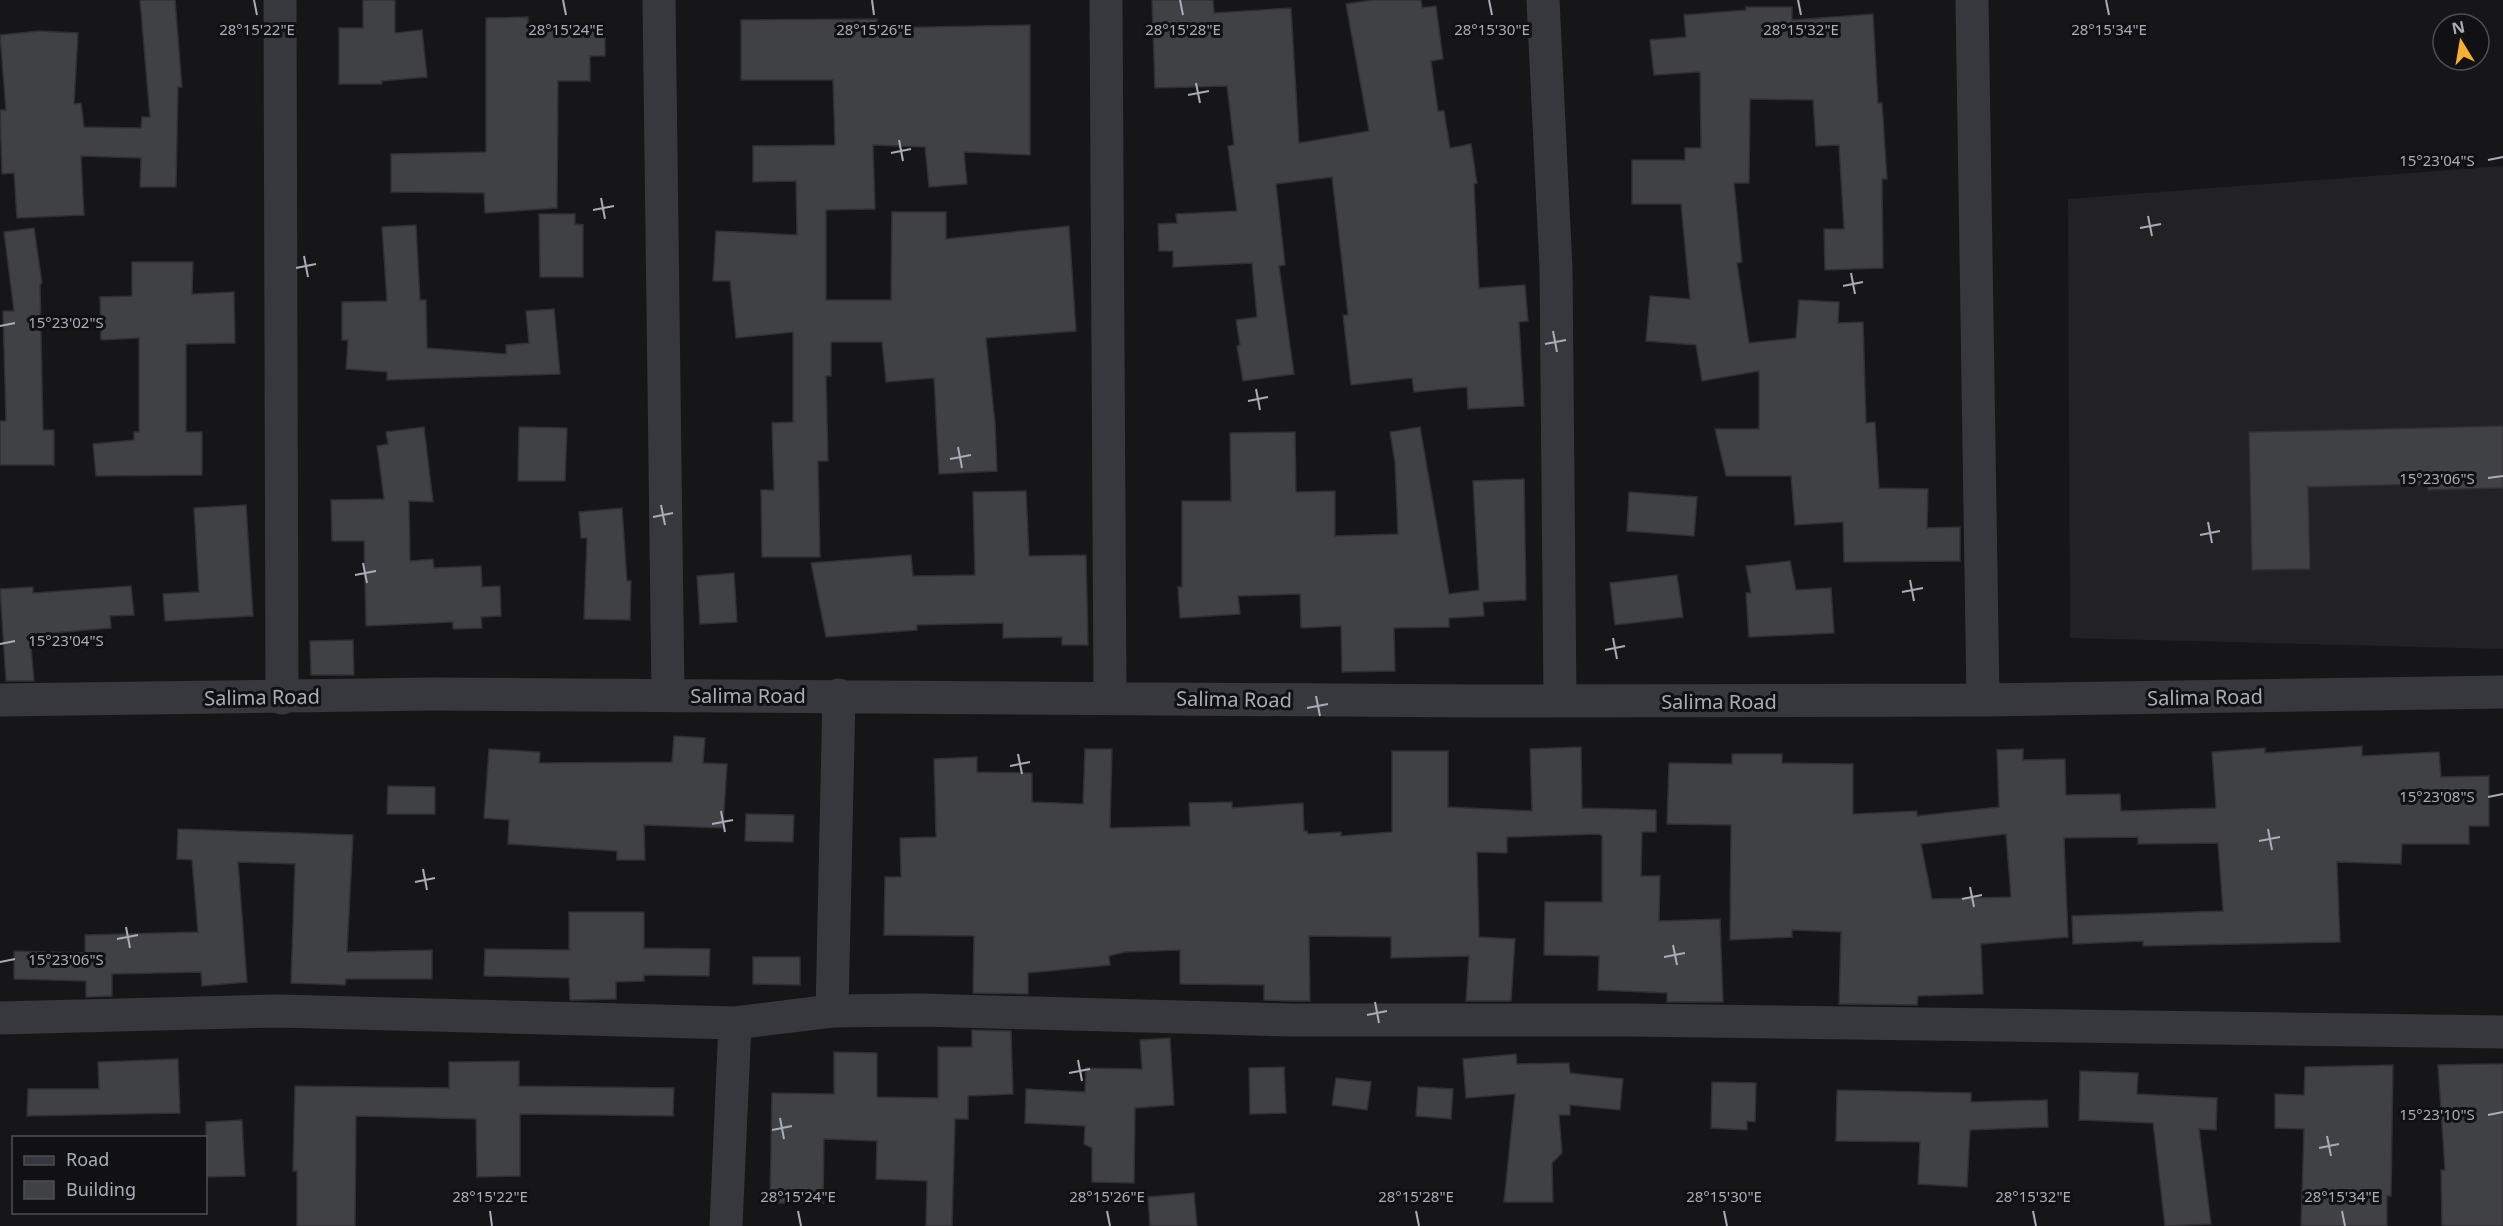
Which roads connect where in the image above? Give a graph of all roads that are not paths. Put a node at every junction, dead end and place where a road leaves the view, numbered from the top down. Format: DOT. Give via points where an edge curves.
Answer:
graph roads {
  1 [pos="280,0"];
  2 [pos="659,0"];
  3 [pos="1106,0"];
  4 [pos="1543,0"];
  5 [pos="1972,0"];
  6 [pos="2503,692"];
  7 [pos="668,694"];
  8 [pos="839,695"];
  9 [pos="1110,697"];
  10 [pos="282,698"];
  11 [pos="0,700"];
  12 [pos="1983,700"];
  13 [pos="1560,701"];
  14 [pos="832,1011"];
  15 [pos="0,1018"];
  16 [pos="735,1023"];
  17 [pos="2503,1032"];
  18 [pos="726,1226"];
  1 -- 10 [label="street"];
  2 -- 7 [label="street"];
  3 -- 9 [label="street"];
  4 -- 13 [label="street" via="1556,268"];
  5 -- 12 [label="street"];
  6 -- 12 [label="street, Salima Road"];
  7 -- 8 [label="street, Salima Road"];
  7 -- 10 [label="street, Salima Road"];
  8 -- 9 [label="street, Salima Road"];
  8 -- 14 [label="street"];
  9 -- 13 [label="street, Salima Road"];
  10 -- 11 [label="street, Salima Road"];
  12 -- 13 [label="street, Salima Road"];
  14 -- 16 [label="street"];
  14 -- 17 [label="street" via="1292,1020 1630,1020"];
  15 -- 16 [label="street" via="278,1011"];
  16 -- 18 [label="street"];
}
